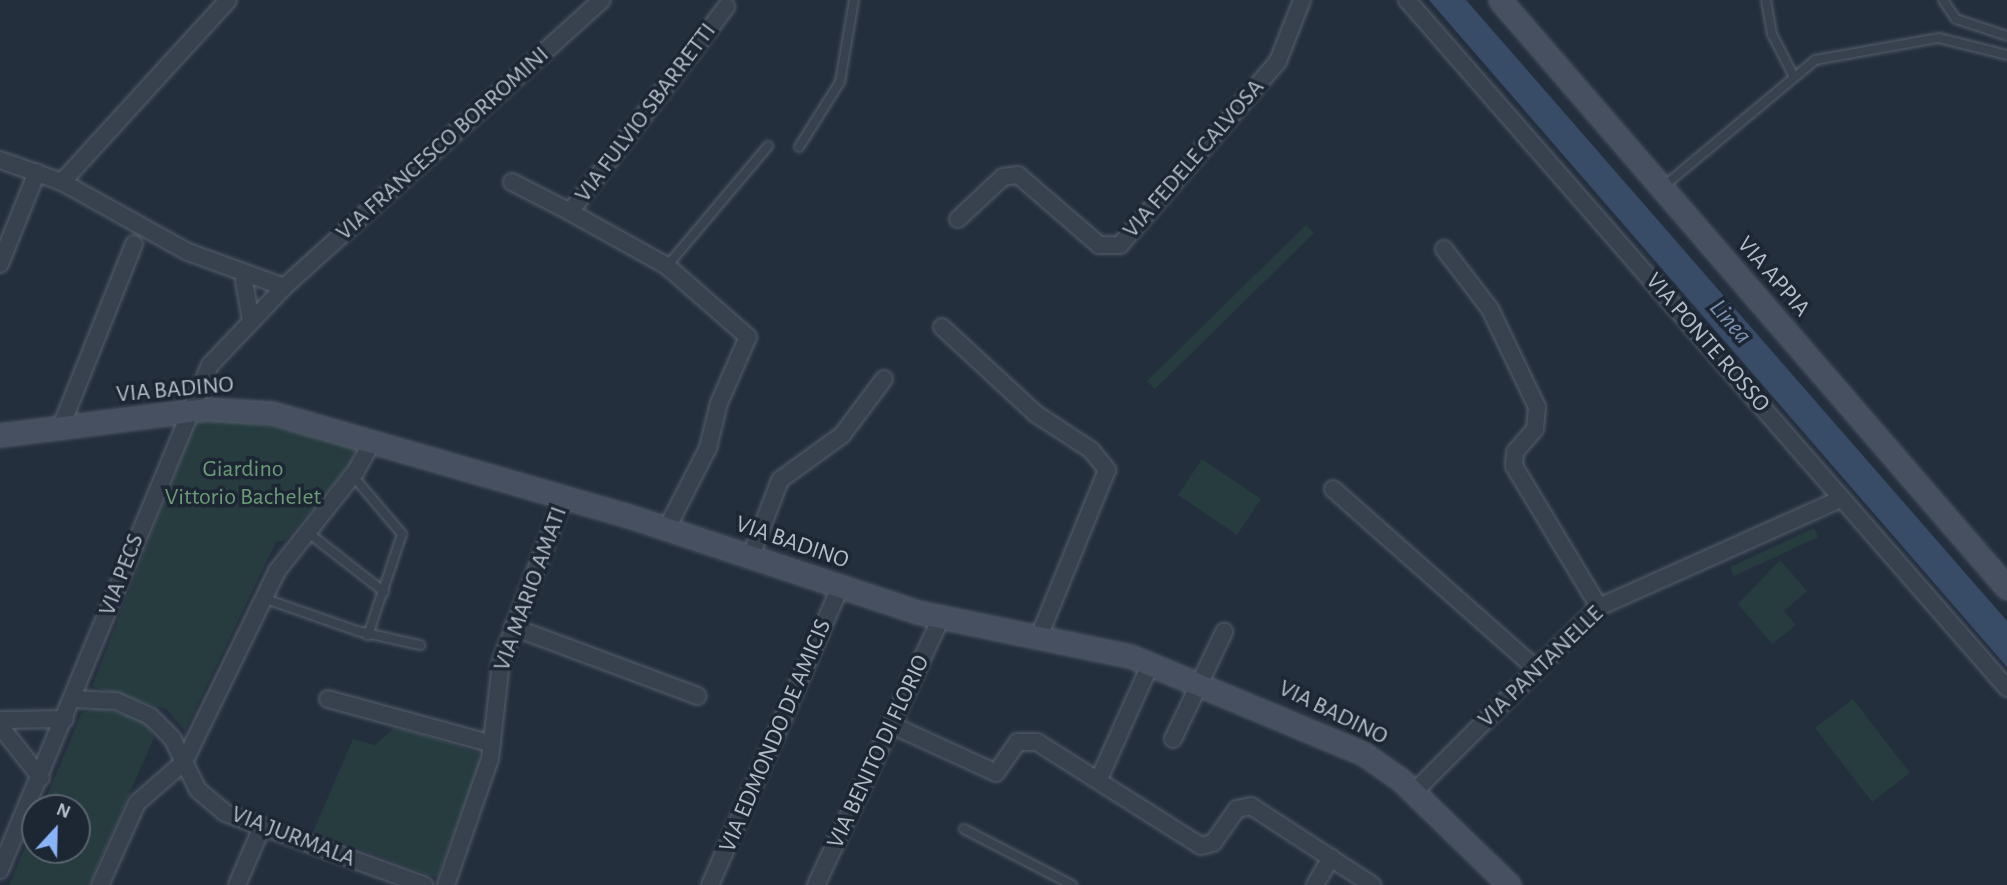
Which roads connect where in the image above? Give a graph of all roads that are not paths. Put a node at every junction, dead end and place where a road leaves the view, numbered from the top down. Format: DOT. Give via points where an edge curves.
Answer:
graph roads {
  1 [pos="228,0"];
  2 [pos="602,0"];
  3 [pos="855,0"];
  4 [pos="1302,0"];
  5 [pos="1407,0"];
  6 [pos="1500,0"];
  7 [pos="1766,0"];
  8 [pos="1943,1"];
  9 [pos="726,7"];
  10 [pos="2007,36"];
  11 [pos="2007,55"];
  12 [pos="1793,75"];
  13 [pos="768,146"];
  14 [pos="799,147"];
  15 [pos="0,160"];
  16 [pos="37,172"];
  17 [pos="62,182"];
  18 [pos="512,182"];
  19 [pos="1659,190"];
  20 [pos="570,212"];
  21 [pos="958,219"];
  22 [pos="134,244"];
  23 [pos="1444,249"];
  24 [pos="0,264"];
  25 [pos="220,265"];
  26 [pos="667,266"];
  27 [pos="244,281"];
  28 [pos="284,287"];
  29 [pos="271,300"];
  30 [pos="251,319"];
  31 [pos="942,327"];
  32 [pos="884,379"];
  33 [pos="186,411"];
  34 [pos="60,429"];
  35 [pos="0,435"];
  36 [pos="373,440"];
  37 [pos="353,476"];
  38 [pos="1334,489"];
  39 [pos="564,496"];
  40 [pos="1840,499"];
  41 [pos="667,528"];
  42 [pos="306,531"];
  43 [pos="751,556"];
  44 [pos="840,587"];
  45 [pos="2007,588"];
  46 [pos="383,592"];
  47 [pos="263,598"];
  48 [pos="1599,607"];
  49 [pos="940,618"];
  50 [pos="513,627"];
  51 [pos="1224,632"];
  52 [pos="368,635"];
  53 [pos="1040,637"];
  54 [pos="420,645"];
  55 [pos="1151,663"];
  56 [pos="1535,668"];
  57 [pos="1201,683"];
  58 [pos="2007,688"];
  59 [pos="698,696"];
  60 [pos="73,699"];
  61 [pos="328,699"];
  62 [pos="65,719"];
  63 [pos="0,720"];
  64 [pos="0,726"];
  65 [pos="894,726"];
  66 [pos="1173,739"];
  67 [pos="492,744"];
  68 [pos="184,762"];
  69 [pos="41,778"];
  70 [pos="1099,779"];
  71 [pos="1414,792"];
  72 [pos="262,827"];
  73 [pos="964,829"];
  74 [pos="1331,857"];
  75 [pos="0,870"];
  76 [pos="100,885"];
  77 [pos="237,885"];
  78 [pos="424,885"];
  79 [pos="446,885"];
  80 [pos="710,885"];
  81 [pos="816,885"];
  82 [pos="1072,885"];
  83 [pos="1315,885"];
  84 [pos="1372,885"];
  85 [pos="1509,885"];
  1 -- 17 [label="street"];
  2 -- 28 [label="street, VIA FRANCESCO BORROMINI"];
  3 -- 14 [label="lane" via="840,82"];
  4 -- 21 [label="street, VIA FEDELE CALVOSA" via="1278,61 1120,245 1099,245 1018,175 1003,177"];
  5 -- 40 [label="street, VIA PONTE ROSSO"];
  6 -- 19 [label="street, VIA APPIA"];
  7 -- 12 [label="lane" via="1772,34"];
  8 -- 10 [label="lane" via="1956,19"];
  9 -- 20 [label="street, VIA FULVIO SBARRETTI"];
  11 -- 12 [label="lane" via="1930,39 1823,57"];
  12 -- 19 [label="lane"];
  13 -- 26 [label="lane"];
  15 -- 16 [label="street"];
  16 -- 17 [label="street"];
  16 -- 24 [label="street"];
  17 -- 25 [label="street"];
  18 -- 20 [label="street"];
  19 -- 45 [label="street, VIA APPIA"];
  20 -- 26 [label="street, VIA FULVIO SBARRETTI"];
  22 -- 34 [label="street"];
  23 -- 48 [label="street" via="1490,309 1537,407 1535,429 1518,447 1514,466"];
  25 -- 27 [label="street"];
  25 -- 28 [label="street"];
  26 -- 41 [label="street, VIA FULVIO SBARRETTI" via="749,341 721,398 708,448"];
  27 -- 29 [label="street"];
  27 -- 30 [label="street"];
  28 -- 29 [label="street, VIA FRANCESCO BORROMINI"];
  29 -- 30 [label="street, VIA FRANCESCO BORROMINI"];
  30 -- 33 [label="street, VIA PECS" via="210,365"];
  31 -- 53 [label="street" via="1036,414 1091,450 1107,470"];
  32 -- 43 [label="street" via="842,436 783,476"];
  33 -- 34 [label="street, VIA BADINO"];
  33 -- 36 [label="street, VIA BADINO" via="262,412"];
  33 -- 60 [label="street, VIA PECS"];
  34 -- 35 [label="street, VIA BADINO"];
  36 -- 37 [label="street"];
  36 -- 39 [label="street, VIA BADINO"];
  37 -- 42 [label="street"];
  37 -- 46 [label="lane" via="401,528"];
  38 -- 56 [label="street"];
  39 -- 41 [label="street, VIA BADINO"];
  39 -- 50 [label="street, VIA MARIO AMATI"];
  40 -- 48 [label="street, VIA PANTANELLE"];
  40 -- 58 [label="street, VIA PONTE ROSSO"];
  41 -- 43 [label="street, VIA BADINO"];
  42 -- 46 [label="lane"];
  42 -- 47 [label="street"];
  43 -- 44 [label="street, VIA BADINO"];
  44 -- 49 [label="street, VIA BADINO"];
  44 -- 80 [label="street, VIA EDMONDO DE AMICIS"];
  46 -- 52 [label="lane"];
  47 -- 52 [label="lane"];
  47 -- 68 [label="street"];
  48 -- 56 [label="street, VIA PANTANELLE"];
  49 -- 53 [label="street, VIA BADINO"];
  49 -- 65 [label="street, VIA BENITO DI FLORIO"];
  50 -- 59 [label="street"];
  50 -- 67 [label="street, VIA MARIO AMATI" via="501,662"];
  51 -- 57 [label="street"];
  52 -- 54 [label="lane"];
  53 -- 55 [label="street, VIA BADINO"];
  55 -- 57 [label="street, VIA BADINO"];
  55 -- 70 [label="street"];
  56 -- 71 [label="street, VIA PANTANELLE"];
  57 -- 66 [label="street"];
  57 -- 71 [label="street, VIA BADINO" via="1339,739"];
  60 -- 62 [label="street, VIA PECS"];
  60 -- 68 [label="street" via="108,699 144,712 168,732"];
  61 -- 67 [label="street"];
  62 -- 63 [label="street"];
  62 -- 69 [label="street, VIA PECS"];
  64 -- 69 [label="street"];
  65 -- 70 [label="street" via="996,773 1014,746 1032,740"];
  65 -- 81 [label="street, VIA BENITO DI FLORIO"];
  67 -- 79 [label="street, VIA MARIO AMATI"];
  68 -- 72 [label="street, VIA JURMALA" via="209,801"];
  68 -- 76 [label="street" via="141,797"];
  69 -- 75 [label="street, VIA PECS"];
  70 -- 74 [label="street" via="1205,846 1247,805"];
  71 -- 85 [label="street, VIA BADINO"];
  72 -- 77 [label="street"];
  72 -- 78 [label="street, VIA JURMALA"];
  73 -- 82 [label="lane"];
  74 -- 83 [label="street"];
  74 -- 84 [label="street"];
}
